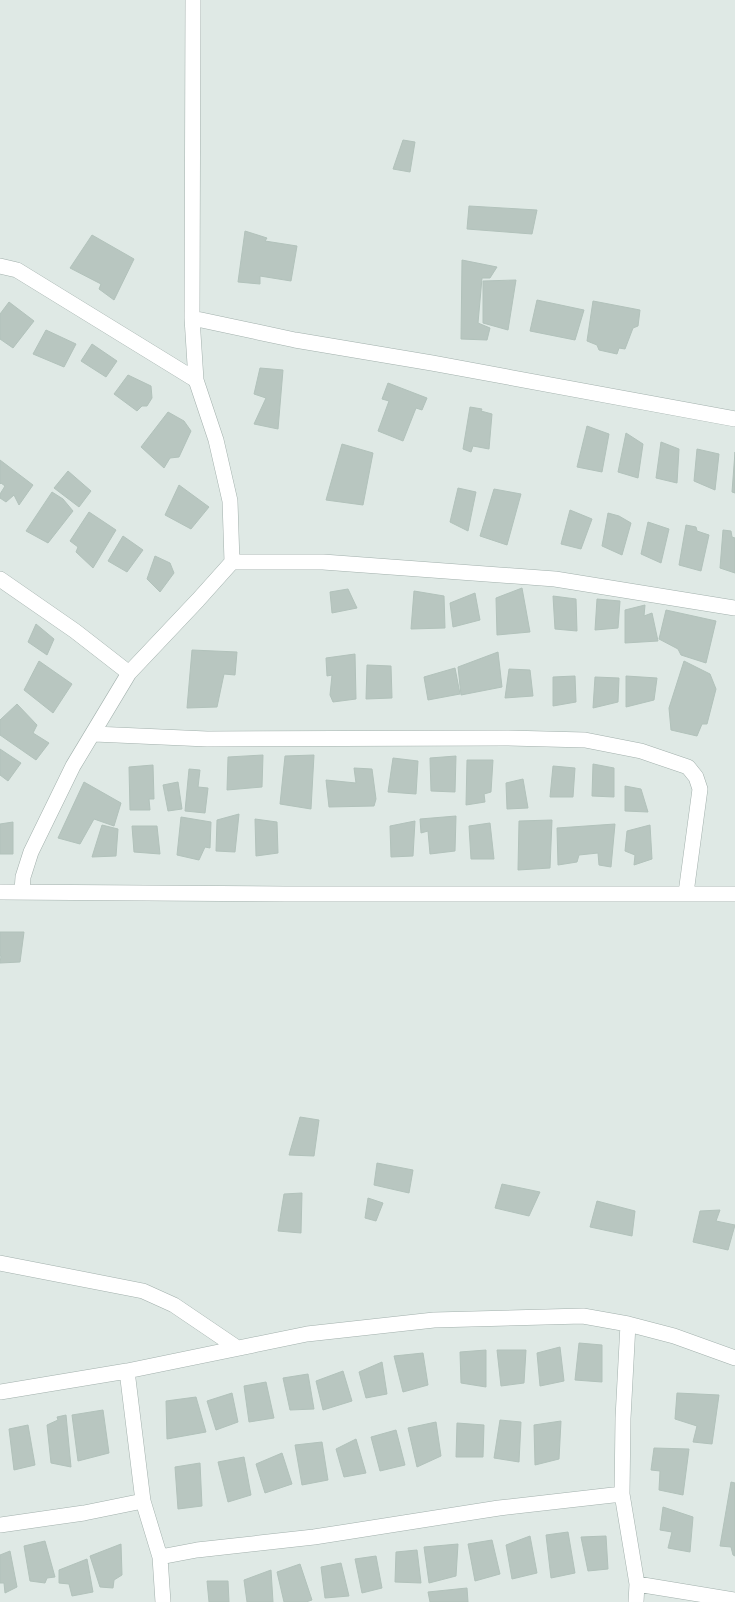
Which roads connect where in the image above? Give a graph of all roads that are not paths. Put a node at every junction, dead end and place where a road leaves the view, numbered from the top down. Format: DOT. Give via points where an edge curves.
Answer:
graph roads {
  1 [pos="193,0"];
  2 [pos="0,266"];
  3 [pos="192,318"];
  4 [pos="196,380"];
  5 [pos="735,419"];
  6 [pos="232,562"];
  7 [pos="0,579"];
  8 [pos="735,608"];
  9 [pos="129,673"];
  10 [pos="94,734"];
  11 [pos="22,891"];
  12 [pos="0,892"];
  13 [pos="686,893"];
  14 [pos="735,894"];
  15 [pos="0,1262"];
  16 [pos="628,1324"];
  17 [pos="236,1348"];
  18 [pos="735,1358"];
  19 [pos="127,1371"];
  20 [pos="0,1392"];
  21 [pos="622,1494"];
  22 [pos="143,1501"];
  23 [pos="0,1525"];
  24 [pos="160,1557"];
  25 [pos="636,1584"];
  26 [pos="735,1600"];
  27 [pos="162,1602"];
  28 [pos="636,1602"];
  1 -- 3 [label="street"];
  2 -- 4 [label="street" via="17,270"];
  3 -- 4 [label="street"];
  3 -- 5 [label="street" via="296,340"];
  4 -- 6 [label="street" via="216,440 230,501"];
  6 -- 8 [label="street" via="323,562 555,579"];
  6 -- 9 [label="street"];
  7 -- 9 [label="street"];
  9 -- 10 [label="street"];
  10 -- 11 [label="street" via="73,766 31,852"];
  10 -- 13 [label="street" via="207,739 585,740 641,751 688,767 700,789"];
  11 -- 12 [label="street"];
  11 -- 13 [label="street"];
  13 -- 14 [label="street"];
  15 -- 17 [label="street" via="143,1291 174,1305"];
  16 -- 17 [label="street" via="583,1316 434,1320 307,1334"];
  16 -- 18 [label="street"];
  16 -- 21 [label="street"];
  17 -- 19 [label="street"];
  19 -- 20 [label="street"];
  19 -- 22 [label="street"];
  21 -- 24 [label="street" via="499,1508"];
  21 -- 25 [label="street"];
  22 -- 23 [label="street"];
  22 -- 24 [label="street"];
  24 -- 27 [label="street"];
  25 -- 26 [label="street"];
  25 -- 28 [label="street"];
}
